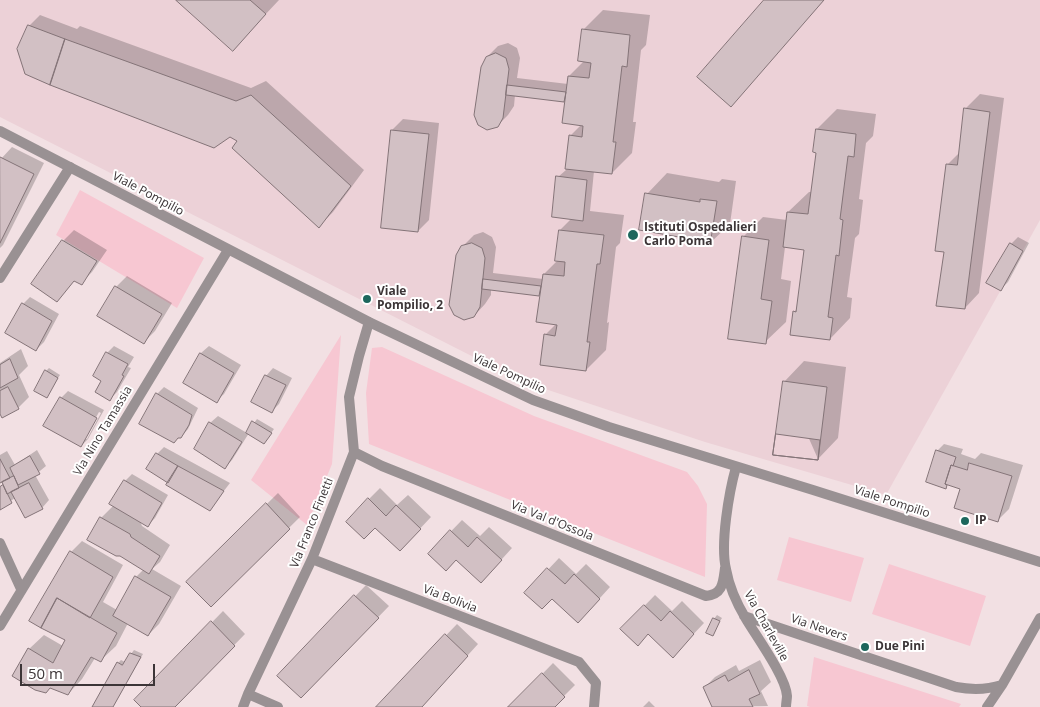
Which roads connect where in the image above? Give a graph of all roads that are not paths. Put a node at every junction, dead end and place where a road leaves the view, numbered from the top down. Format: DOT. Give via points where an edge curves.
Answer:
graph roads {
  1 [pos="0,131"];
  2 [pos="70,167"];
  3 [pos="228,250"];
  4 [pos="0,278"];
  5 [pos="369,322"];
  6 [pos="354,452"];
  7 [pos="736,467"];
  8 [pos="0,543"];
  9 [pos="312,559"];
  10 [pos="1040,562"];
  11 [pos="725,568"];
  12 [pos="21,589"];
  13 [pos="744,616"];
  14 [pos="1040,618"];
  15 [pos="0,626"];
  16 [pos="1002,685"];
  17 [pos="248,694"];
  18 [pos="243,707"];
  19 [pos="278,707"];
  20 [pos="594,707"];
  21 [pos="786,707"];
  22 [pos="987,707"];
  1 -- 2 [label="street, Viale Pompilio"];
  2 -- 3 [label="street, Viale Pompilio"];
  2 -- 4 [label="street"];
  3 -- 5 [label="street, Viale Pompilio"];
  3 -- 12 [label="street, Via Nino Tamassia"];
  5 -- 6 [label="street, Via Franco Finetti" via="349,397"];
  5 -- 7 [label="street, Viale Pompilio" via="563,412"];
  6 -- 9 [label="street, Via Franco Finetti"];
  6 -- 11 [label="street, Via Val d'Ossola" via="706,596 719,591 724,582"];
  7 -- 10 [label="street, Viale Pompilio"];
  7 -- 11 [label="street, Via Charleville" via="725,535"];
  8 -- 12 [label="street"];
  9 -- 17 [label="street, Via Franco Finetti"];
  9 -- 20 [label="street, Via Bolivia" via="579,662 596,683"];
  11 -- 13 [label="street, Via Charleville"];
  12 -- 15 [label="street, Via Nino Tamassia"];
  13 -- 16 [label="street, Via Nevers" via="956,687 976,690"];
  13 -- 21 [label="street, Via Charleville" via="783,681"];
  14 -- 16 [label="street"];
  16 -- 22 [label="street"];
  17 -- 18 [label="street, Via Franco Finetti"];
  17 -- 19 [label="street"];
}
